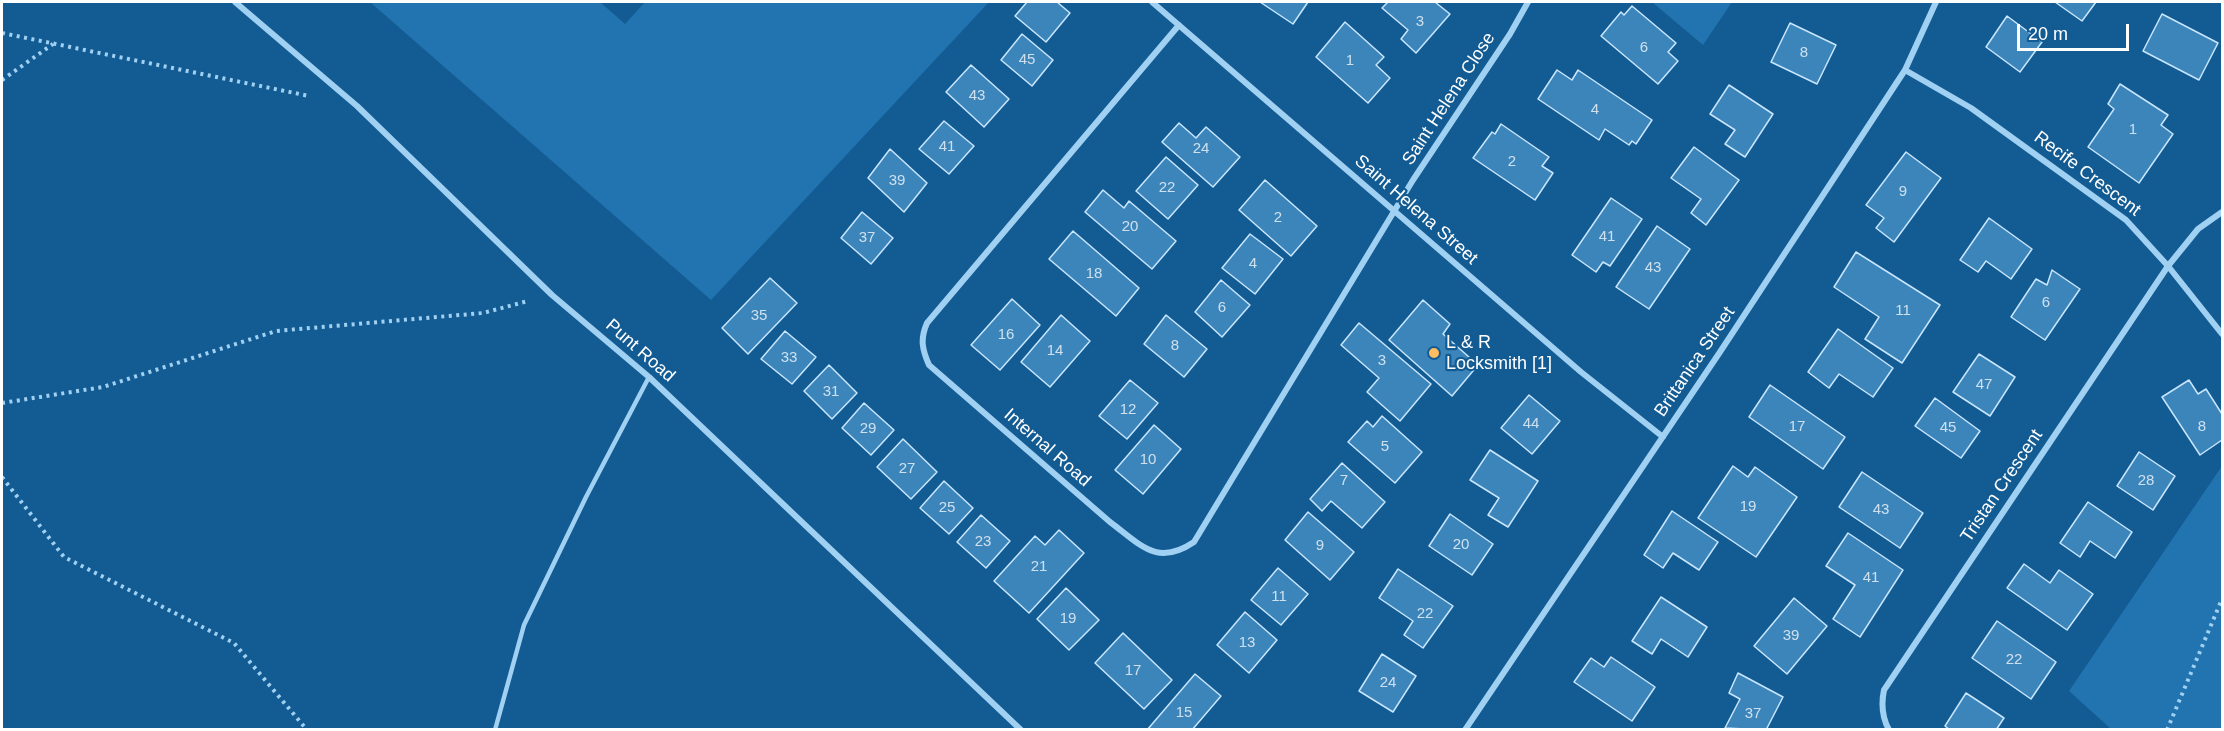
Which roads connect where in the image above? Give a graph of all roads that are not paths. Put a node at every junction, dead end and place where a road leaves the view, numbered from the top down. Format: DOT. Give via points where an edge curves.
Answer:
graph roads {
  1 [pos="235,2"];
  2 [pos="1152,2"];
  3 [pos="1528,2"];
  4 [pos="1936,2"];
  5 [pos="1179,25"];
  6 [pos="1905,70"];
  7 [pos="1394,212"];
  8 [pos="2223,212"];
  9 [pos="2168,266"];
  10 [pos="2223,334"];
  11 [pos="649,377"];
  12 [pos="1663,437"];
  13 [pos="495,729"];
  14 [pos="1021,729"];
  15 [pos="1465,729"];
  16 [pos="1889,729"];
  1 -- 11 [label="street, Punt Road" via="357,106 552,295"];
  2 -- 5 [label="street, Saint Helena Street"];
  3 -- 7 [label="street, Saint Helena Close"];
  4 -- 6 [label="street, Brittanica Street"];
  5 -- 7 [label="street, Saint Helena Street"];
  5 -- 7 [label="street, Internal Road" via="927,323 922,349 929,365 947,381 1110,522 1158,553 1179,552 1194,542"];
  6 -- 9 [label="street, Recife Crescent" via="1971,108 2126,220"];
  6 -- 12 [label="street, Brittanica Street"];
  7 -- 12 [label="street, Saint Helena Street"];
  8 -- 9 [label="street, Tristan Crescent" via="2198,229"];
  9 -- 10 [label="street, Recife Crescent"];
  9 -- 16 [label="street, Tristan Crescent" via="1884,690 1883,712"];
  11 -- 13 [label="lane" via="524,626"];
  11 -- 14 [label="street, Punt Road"];
  12 -- 15 [label="street, Brittanica Street"];
}
